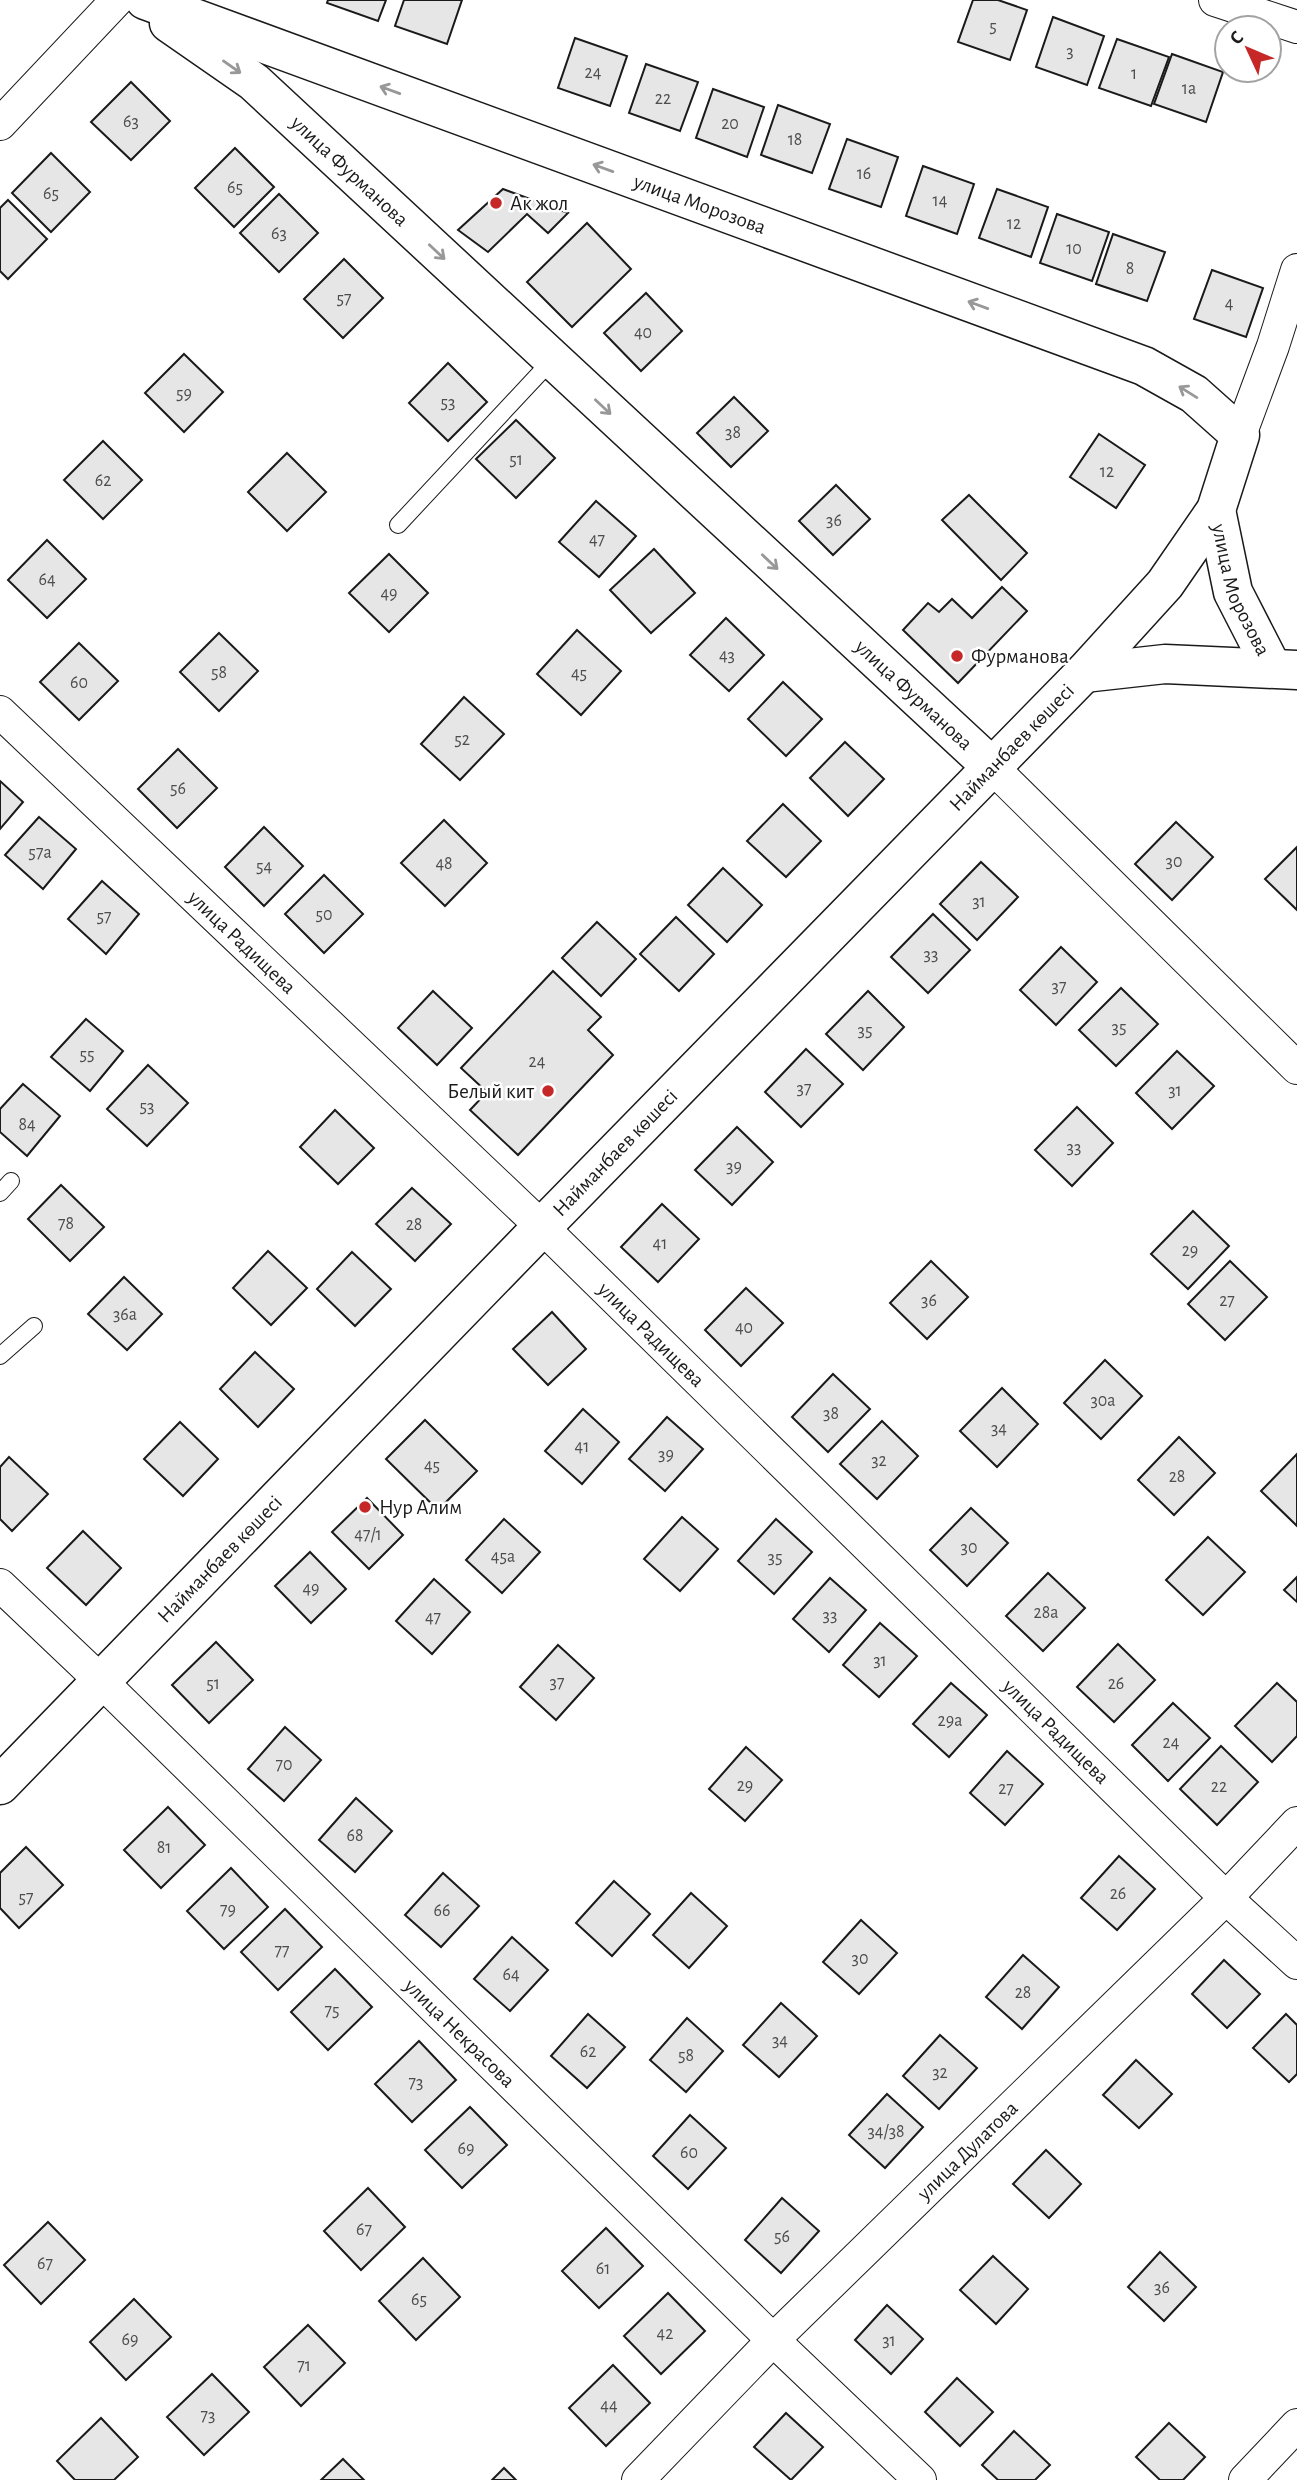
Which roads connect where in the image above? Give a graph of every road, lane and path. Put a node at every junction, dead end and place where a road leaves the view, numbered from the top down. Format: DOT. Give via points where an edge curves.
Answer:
graph roads {
  1 [pos="117,0"];
  2 [pos="135,0"];
  3 [pos="145,0"];
  4 [pos="1215,0"];
  5 [pos="1297,27"];
  6 [pos="0,124"];
  7 [pos="1297,270"];
  8 [pos="552,360"];
  9 [pos="1240,435"];
  10 [pos="1216,510"];
  11 [pos="398,525"];
  12 [pos="1284,669"];
  13 [pos="1084,673"];
  14 [pos="0,712"];
  15 [pos="992,767"];
  16 [pos="1297,1068"];
  17 [pos="542,1227"];
  18 [pos="34,1325"];
  19 [pos="0,1356"];
  20 [pos="0,1585"];
  21 [pos="101,1681"];
  22 [pos="0,1786"];
  23 [pos="1297,1823"];
  24 [pos="1226,1898"];
  25 [pos="1297,1963"];
  26 [pos="773,2340"];
  27 [pos="1297,2425"];
  28 [pos="638,2480"];
  29 [pos="920,2480"];
  30 [pos="1245,2480"];
  1 -- 6 [label="street"];
  2 -- 8 [label="main road, улица Фурманова, one-way" via="254,82"];
  9 -- 3 [label="main road, улица Морозова, one-way" via="1194,394 1144,366"];
  4 -- 5 [label="street"];
  7 -- 9 [label="street"];
  8 -- 11 [label="lane"];
  8 -- 15 [label="main road, улица Фурманова, one-way"];
  9 -- 10 [label="main road"];
  10 -- 12 [label="main road, улица Морозова" via="1233,592"];
  10 -- 13 [label="main road, Найманбаев көшесі" via="1165,584"];
  12 -- 13 [label="main road" via="1165,664"];
  13 -- 15 [label="main road, Найманбаев көшесі"];
  14 -- 17 [label="street, улица Радищева"];
  15 -- 16 [label="street, улица Фурманова"];
  15 -- 17 [label="main road, Найманбаев көшесі"];
  17 -- 21 [label="main road, Найманбаев көшесі"];
  17 -- 24 [label="street, улица Радищева"];
  18 -- 19 [label="lane"];
  20 -- 21 [label="street, улица Некрасова"];
  21 -- 22 [label="main road, Найманбаев көшесі"];
  21 -- 26 [label="street, улица Некрасова"];
  23 -- 24 [label="street, улица Дулатова"];
  24 -- 25 [label="street, улица Радищева"];
  24 -- 26 [label="street, улица Дулатова"];
  26 -- 28 [label="street, улица Дулатова"];
  26 -- 29 [label="street, улица Некрасова"];
  27 -- 30 [label="street"];
}
